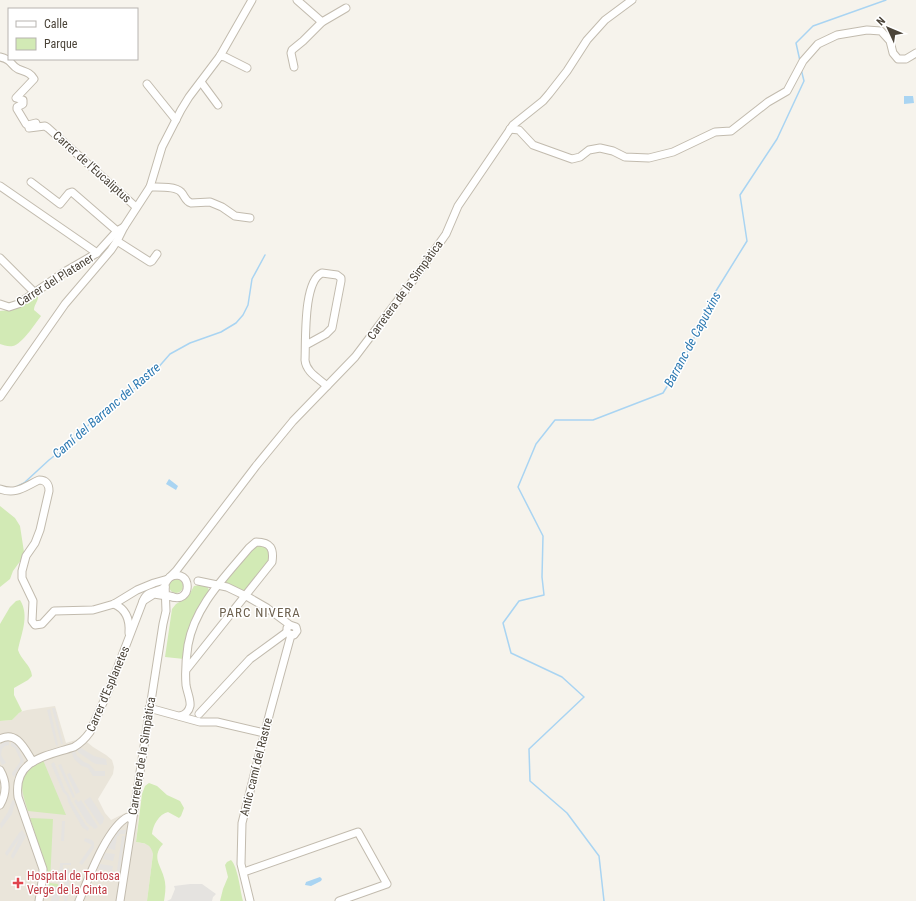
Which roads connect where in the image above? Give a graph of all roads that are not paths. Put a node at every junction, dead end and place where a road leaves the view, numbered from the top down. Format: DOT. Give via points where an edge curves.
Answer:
graph roads {
  1 [pos="252,0"];
  2 [pos="297,0"];
  3 [pos="632,0"];
  4 [pos="346,8"];
  5 [pos="322,22"];
  6 [pos="916,53"];
  7 [pos="220,56"];
  8 [pos="10,60"];
  9 [pos="294,67"];
  10 [pos="246,68"];
  11 [pos="201,82"];
  12 [pos="147,84"];
  13 [pos="218,105"];
  14 [pos="176,120"];
  15 [pos="29,128"];
  16 [pos="48,128"];
  17 [pos="510,129"];
  18 [pos="31,182"];
  19 [pos="0,186"];
  20 [pos="150,186"];
  21 [pos="136,207"];
  22 [pos="250,218"];
  23 [pos="124,227"];
  24 [pos="117,231"];
  25 [pos="117,241"];
  26 [pos="97,253"];
  27 [pos="157,254"];
  28 [pos="0,258"];
  29 [pos="34,292"];
  30 [pos="0,304"];
  31 [pos="306,344"];
  32 [pos="327,386"];
  33 [pos="0,397"];
  34 [pos="0,489"];
  35 [pos="185,559"];
  36 [pos="184,577"];
  37 [pos="198,580"];
  38 [pos="218,585"];
  39 [pos="169,588"];
  40 [pos="187,591"];
  41 [pos="246,596"];
  42 [pos="114,604"];
  43 [pos="166,611"];
  44 [pos="290,630"];
  45 [pos="128,640"];
  46 [pos="186,670"];
  47 [pos="149,708"];
  48 [pos="193,712"];
  49 [pos="264,733"];
  50 [pos="0,739"];
  51 [pos="33,762"];
  52 [pos="0,770"];
  53 [pos="0,805"];
  54 [pos="132,820"];
  55 [pos="244,872"];
  56 [pos="39,901"];
  57 [pos="79,901"];
  58 [pos="120,901"];
  59 [pos="250,901"];
  60 [pos="339,901"];
  1 -- 7 [label="street"];
  2 -- 5 [label="street"];
  3 -- 17 [label="street, Carretera de la Simpàtica" via="605,20 587,40 543,101"];
  4 -- 5 [label="street"];
  5 -- 9 [label="street" via="292,50"];
  6 -- 17 [label="street" via="906,59 898,59 893,53 890,41 881,31 867,30 837,35 818,44 803,60 787,91 768,102 731,132 715,132 673,152 649,158 625,156 600,148 589,150 572,159 533,145 519,130"];
  7 -- 10 [label="street"];
  7 -- 11 [label="street"];
  8 -- 16 [label="street, Carrer de l'Eucaliptus" via="16,67 30,73 34,79 16,98 23,100 23,104 17,109 24,122 28,125 44,122 48,124"];
  11 -- 13 [label="street"];
  11 -- 14 [label="street"];
  12 -- 14 [label="street"];
  14 -- 20 [label="street" via="162,148"];
  15 -- 16 [label="street, Carrer de l'Eucaliptus"];
  16 -- 21 [label="street, Carrer de l'Eucaliptus"];
  17 -- 32 [label="street, Carretera de la Simpàtica" via="458,206 446,234 431,256 355,357"];
  18 -- 24 [label="street" via="60,204 72,192"];
  19 -- 26 [label="street"];
  20 -- 21 [label="street"];
  20 -- 22 [label="street" via="177,189 191,203 210,202 235,216"];
  21 -- 23 [label="street"];
  23 -- 24 [label="street, Carrer del Plataner"];
  23 -- 25 [label="street"];
  24 -- 26 [label="street, Carrer del Plataner"];
  25 -- 27 [label="street" via="150,262"];
  25 -- 33 [label="street" via="65,304"];
  26 -- 29 [label="street, Carrer del Plataner"];
  28 -- 29 [label="street"];
  29 -- 30 [label="street, Carrer del Plataner" via="13,306 6,307"];
  31 -- 31 [label="street" via="309,296 313,282 322,273 337,275 341,281 332,328"];
  31 -- 32 [label="street" via="306,367"];
  32 -- 35 [label="street, Carretera de la Simpàtica" via="293,421 256,466"];
  34 -- 42 [label="street" via="15,492 42,480 46,482 50,491 40,530 26,556 22,571 22,578 33,601 33,623 38,626 42,624 54,611 93,610"];
  35 -- 36 [label="street, Carretera de la Simpàtica" via="182,567"];
  35 -- 39 [label="street, Carretera de la Simpàtica"];
  36 -- 37 [label="street"];
  36 -- 39 [label="street" via="176,575"];
  36 -- 40 [label="street, Carretera de la Simpàtica" via="188,584"];
  37 -- 38 [label="street"];
  37 -- 40 [label="street"];
  38 -- 41 [label="street"];
  38 -- 41 [label="street" via="249,548 256,542 263,542 270,546 274,553 272,562"];
  38 -- 46 [label="street" via="202,606 194,624 188,646"];
  39 -- 40 [label="street"];
  39 -- 42 [label="street" via="154,582"];
  39 -- 43 [label="street, Carretera de la Simpàtica"];
  39 -- 43 [label="street, Carretera de la Simpàtica" via="174,601"];
  39 -- 45 [label="street, Carrer d'Esplanetes" via="149,592 142,601"];
  41 -- 44 [label="street" via="267,608"];
  41 -- 46 [label="street"];
  42 -- 45 [label="street" via="121,607 125,614 129,627"];
  43 -- 47 [label="street, Carretera de la Simpàtica"];
  44 -- 48 [label="street" via="250,659"];
  44 -- 49 [label="street, Antic camí del Rastre"];
  45 -- 51 [label="street, Carrer d'Esplanetes" via="110,687 85,739 80,744 43,756"];
  46 -- 48 [label="street" via="186,686"];
  47 -- 48 [label="street"];
  47 -- 54 [label="street, Carretera de la Simpàtica"];
  48 -- 49 [label="street" via="200,722 217,722"];
  49 -- 55 [label="street, Antic camí del Rastre" via="242,824 241,855"];
  50 -- 51 [label="street" via="7,736 18,740"];
  51 -- 56 [label="street, Carrer d'Esplanetes" via="22,772 17,790 42,869"];
  52 -- 53 [label="street" via="5,779 6,792"];
  54 -- 57 [label="street" via="128,817 113,830"];
  54 -- 58 [label="street, Carretera de la Simpàtica"];
  55 -- 59 [label="street, Antic camí del Rastre"];
  55 -- 60 [label="street" via="358,832 387,884"];
}
